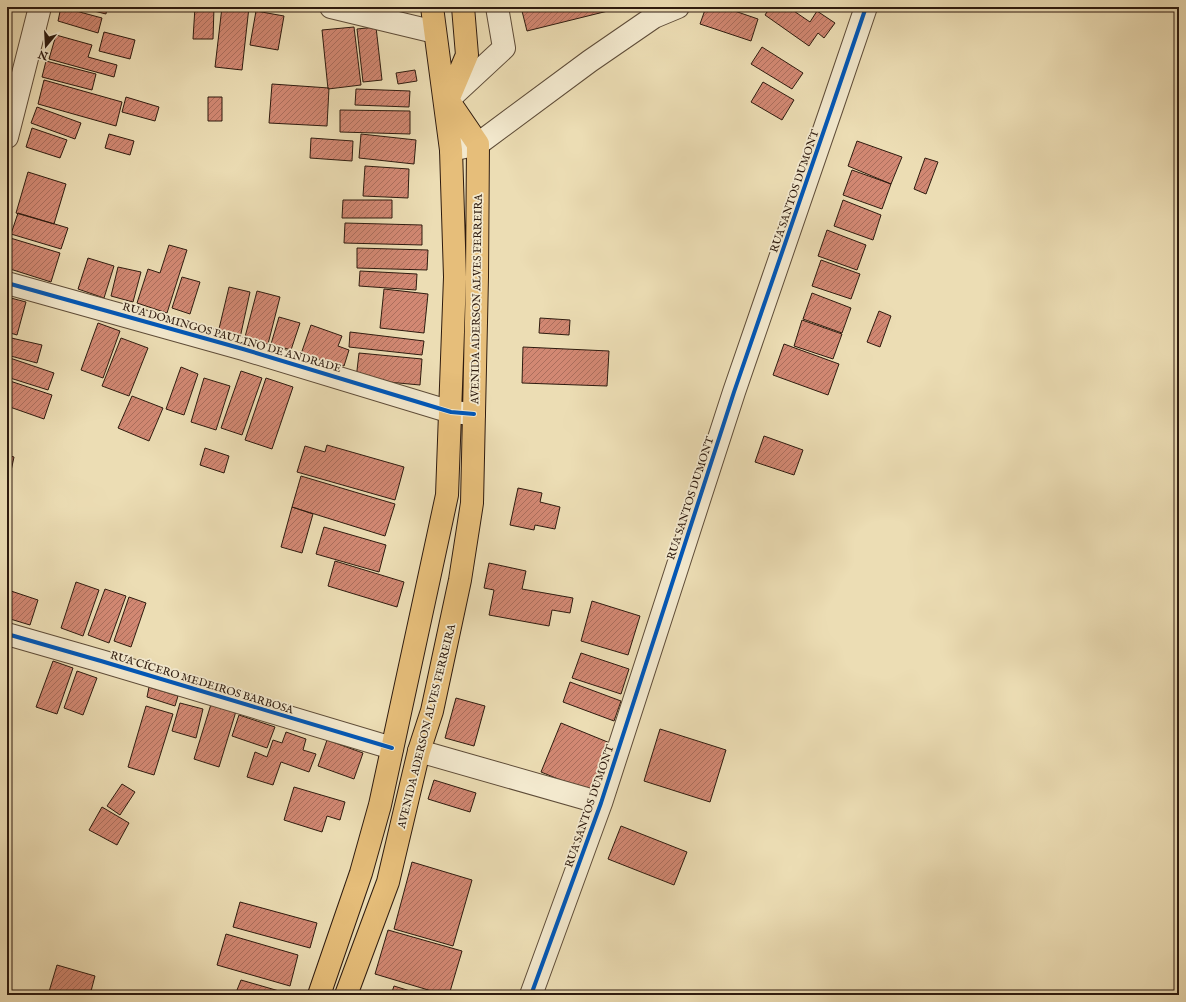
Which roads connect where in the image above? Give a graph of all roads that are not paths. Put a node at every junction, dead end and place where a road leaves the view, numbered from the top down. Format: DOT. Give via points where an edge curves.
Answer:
graph roads {
  1 [pos="40,7"];
  2 [pos="331,7"];
  3 [pos="432,7"];
  4 [pos="463,7"];
  5 [pos="497,7"];
  6 [pos="678,7"];
  7 [pos="866,7"];
  8 [pos="656,12"];
  9 [pos="435,32"];
  10 [pos="448,100"];
  11 [pos="7,137"];
  12 [pos="478,144"];
  13 [pos="451,150"];
  14 [pos="7,283"];
  15 [pos="450,412"];
  16 [pos="474,414"];
  17 [pos="7,634"];
  18 [pos="392,748"];
  19 [pos="419,751"];
  20 [pos="601,803"];
  21 [pos="318,995"];
  22 [pos="346,995"];
  23 [pos="531,995"];
  1 -- 11 [label="street"];
  2 -- 9 [label="street"];
  3 -- 9 [label="main road, AVENIDA ADERSON ALVES FERREIRA"];
  4 -- 10 [label="main road" via="467,54"];
  5 -- 10 [label="street" via="504,48"];
  6 -- 8 [label="street"];
  7 -- 20 [label="street, RUA SANTOS DUMONT" via="734,392"];
  8 -- 12 [label="street"];
  9 -- 13 [label="main road, AVENIDA ADERSON ALVES FERREIRA"];
  10 -- 12 [label="main road"];
  12 -- 13 [label="street"];
  12 -- 16 [label="main road, AVENIDA ADERSON ALVES FERREIRA"];
  13 -- 15 [label="main road, AVENIDA ADERSON ALVES FERREIRA" via="456,277"];
  14 -- 15 [label="street, RUA DOMINGOS PAULINO DE ANDRADE" via="242,348"];
  15 -- 16 [label="street, RUA DOMINGOS PAULINO DE ANDRADE"];
  15 -- 18 [label="main road, AVENIDA ADERSON ALVES FERREIRA" via="447,495"];
  16 -- 19 [label="main road, AVENIDA ADERSON ALVES FERREIRA" via="472,503 460,580 432,711"];
  17 -- 18 [label="street, RUA CÍCERO MEDEIROS BARBOSA"];
  18 -- 21 [label="main road, AVENIDA ADERSON ALVES FERREIRA" via="380,805 361,873"];
  19 -- 20 [label="street"];
  19 -- 22 [label="main road, AVENIDA ADERSON ALVES FERREIRA" via="388,882"];
  20 -- 23 [label="street, RUA SANTOS DUMONT"];
}
